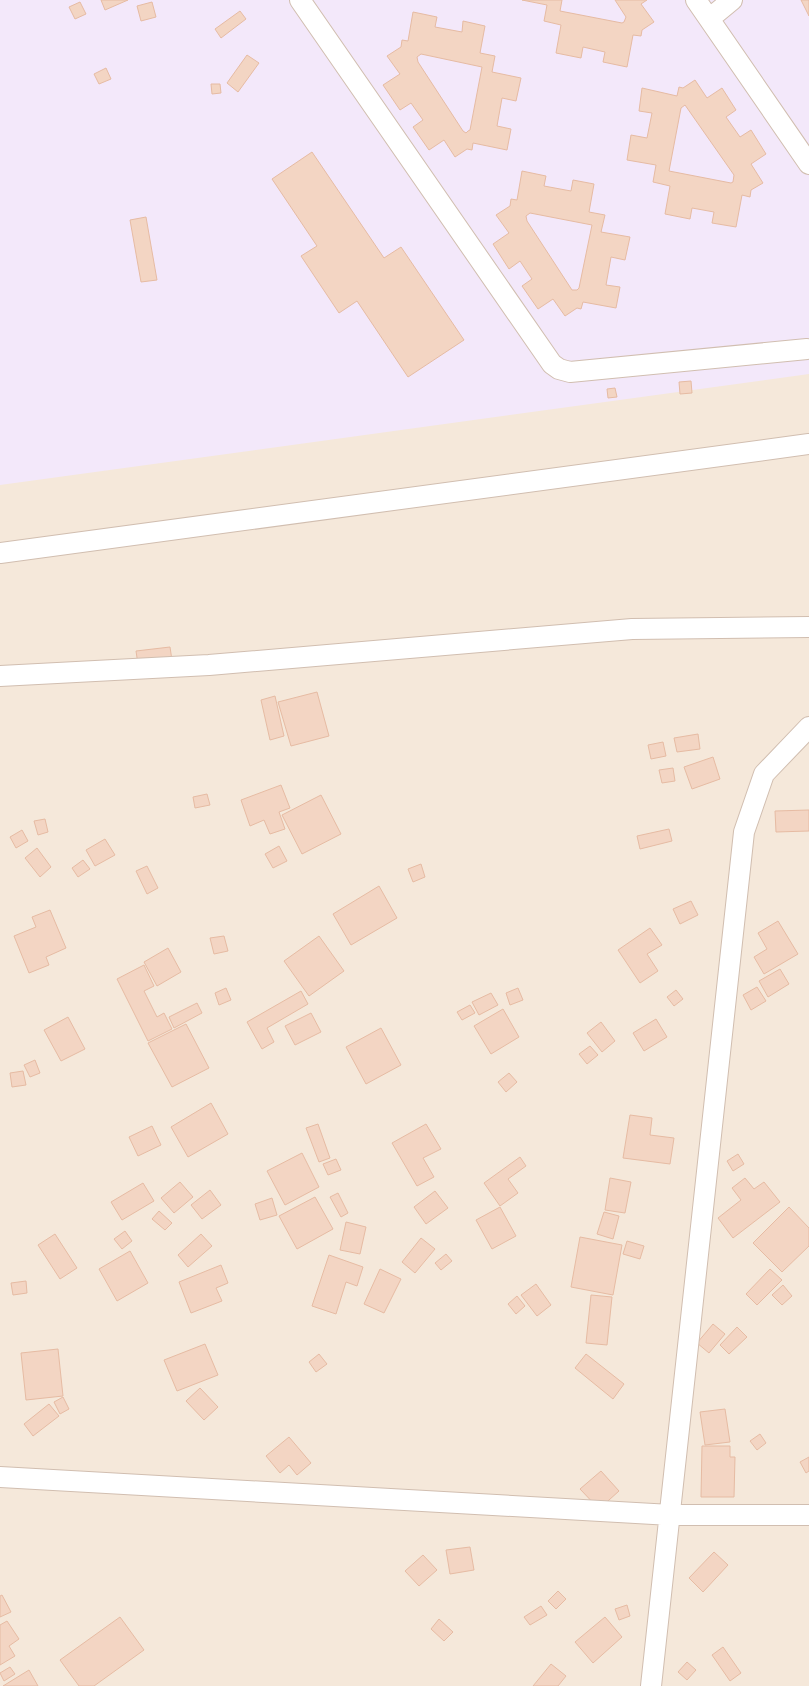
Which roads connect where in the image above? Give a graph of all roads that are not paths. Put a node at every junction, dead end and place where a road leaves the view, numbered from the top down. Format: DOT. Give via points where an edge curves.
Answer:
graph roads {
  1 [pos="300,0"];
  2 [pos="696,0"];
  3 [pos="732,0"];
  4 [pos="709,20"];
  5 [pos="809,164"];
  6 [pos="808,349"];
  7 [pos="809,444"];
  8 [pos="0,553"];
  9 [pos="809,627"];
  10 [pos="0,676"];
  11 [pos="809,727"];
  12 [pos="0,1477"];
  13 [pos="671,1515"];
  14 [pos="809,1515"];
  15 [pos="651,1686"];
  1 -- 6 [label="street" via="552,364 560,370 570,372"];
  2 -- 4 [label="street"];
  3 -- 4 [label="street"];
  4 -- 5 [label="street"];
  7 -- 8 [label="street"];
  9 -- 10 [label="street" via="632,629 209,665"];
  11 -- 13 [label="street" via="764,774 744,832"];
  12 -- 13 [label="street"];
  13 -- 14 [label="street"];
  13 -- 15 [label="street"];
}
